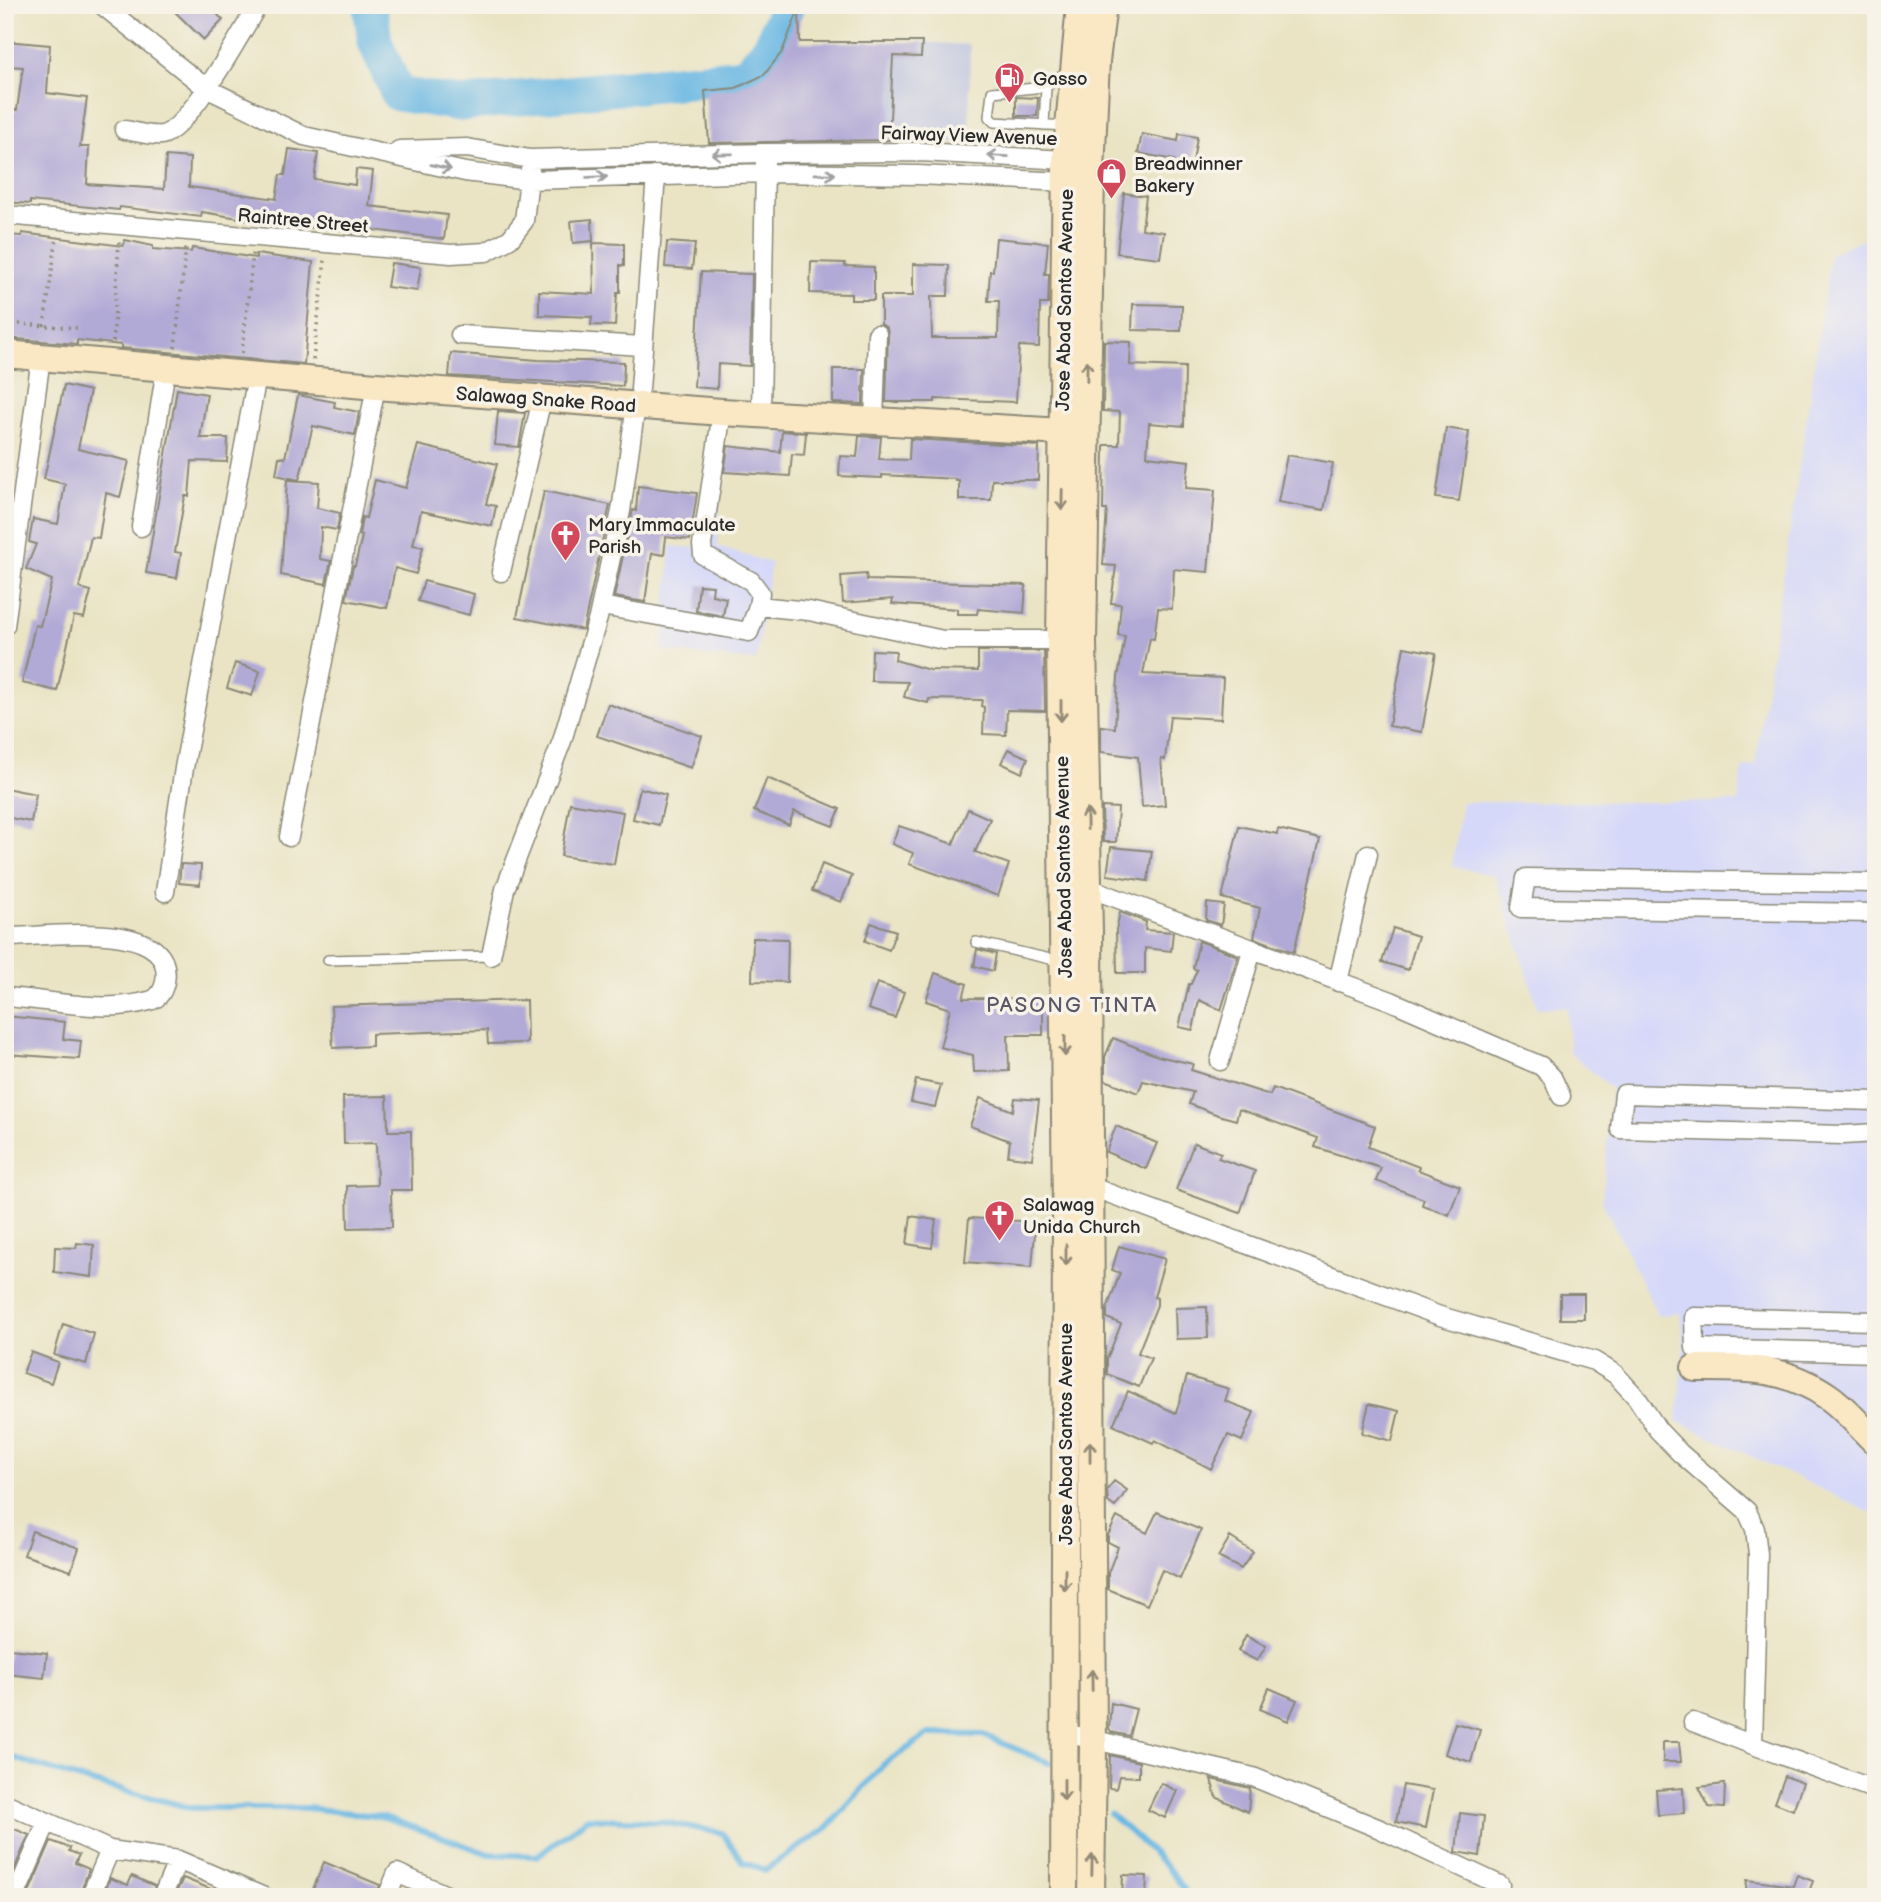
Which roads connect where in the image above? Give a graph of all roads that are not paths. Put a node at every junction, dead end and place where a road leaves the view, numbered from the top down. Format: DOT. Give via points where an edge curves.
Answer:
graph roads {
  1 [pos="102,5"];
  2 [pos="258,5"];
  3 [pos="1080,5"];
  4 [pos="1103,5"];
  5 [pos="1085,60"];
  6 [pos="1046,87"];
  7 [pos="206,88"];
  8 [pos="1068,126"];
  9 [pos="124,130"];
  10 [pos="374,151"];
  11 [pos="920,152"];
  12 [pos="764,153"];
  13 [pos="530,159"];
  14 [pos="1066,171"];
  15 [pos="1091,172"];
  16 [pos="765,173"];
  17 [pos="656,175"];
  18 [pos="918,175"];
  19 [pos="529,180"];
  20 [pos="5,215"];
  21 [pos="877,334"];
  22 [pos="460,335"];
  23 [pos="643,346"];
  24 [pos="5,354"];
  25 [pos="41,357"];
  26 [pos="170,360"];
  27 [pos="249,368"];
  28 [pos="376,386"];
  29 [pos="638,397"];
  30 [pos="542,399"];
  31 [pos="722,412"];
  32 [pos="761,414"];
  33 [pos="874,420"];
  34 [pos="1074,436"];
  35 [pos="141,527"];
  36 [pos="501,572"];
  37 [pos="601,606"];
  38 [pos="758,606"];
  39 [pos="5,626"];
  40 [pos="1072,642"];
  41 [pos="289,837"];
  42 [pos="1368,854"];
  43 [pos="1876,883"];
  44 [pos="1062,887"];
  45 [pos="1088,888"];
  46 [pos="165,892"];
  47 [pos="1876,913"];
  48 [pos="5,937"];
  49 [pos="976,942"];
  50 [pos="1252,950"];
  51 [pos="491,956"];
  52 [pos="328,960"];
  53 [pos="1077,963"];
  54 [pos="1338,982"];
  55 [pos="5,997"];
  56 [pos="1220,1061"];
  57 [pos="1561,1096"];
  58 [pos="1876,1101"];
  59 [pos="1876,1133"];
  60 [pos="1077,1186"];
  61 [pos="1876,1321"];
  62 [pos="1876,1353"];
  63 [pos="1695,1368"];
  64 [pos="1876,1442"];
  65 [pos="1693,1723"];
  66 [pos="1065,1740"];
  67 [pos="1093,1743"];
  68 [pos="1753,1745"];
  69 [pos="1876,1790"];
  70 [pos="5,1803"];
  71 [pos="47,1822"];
  72 [pos="110,1850"];
  73 [pos="178,1860"];
  74 [pos="1500,1885"];
  75 [pos="15,1897"];
  76 [pos="90,1897"];
  77 [pos="162,1897"];
  78 [pos="264,1897"];
  79 [pos="387,1897"];
  80 [pos="451,1897"];
  81 [pos="1063,1897"];
  82 [pos="1091,1897"];
  1 -- 7 [label="street, Fairway View Avenue"];
  2 -- 7 [label="street"];
  3 -- 5 [label="main road, Jose Abad Santos Avenue"];
  4 -- 5 [label="main road, Jose Abad Santos Avenue"];
  5 -- 6 [label="lane"];
  5 -- 8 [label="main road, Jose Abad Santos Avenue"];
  6 -- 8 [label="lane"];
  6 -- 8 [label="lane" via="1027,93 992,92 989,117 994,122 1027,120"];
  7 -- 9 [label="street" via="177,126 162,135"];
  7 -- 10 [label="street, Fairway View Avenue" via="304,135"];
  8 -- 14 [label="main road, Jose Abad Santos Avenue"];
  8 -- 15 [label="main road, Jose Abad Santos Avenue"];
  10 -- 13 [label="street, Fairway View Avenue" via="467,148"];
  10 -- 19 [label="street, Fairway View Avenue, one-way" via="464,172"];
  11 -- 12 [label="street, Fairway View Avenue"];
  14 -- 11 [label="street, Fairway View Avenue, one-way"];
  11 -- 18 [label="street"];
  12 -- 13 [label="street, Fairway View Avenue, one-way"];
  12 -- 16 [label="street"];
  13 -- 19 [label="street, Raintree Street"];
  14 -- 15 [label="street, Fairway View Avenue"];
  14 -- 18 [label="street, Fairway View Avenue"];
  14 -- 34 [label="main road, Jose Abad Santos Avenue"];
  34 -- 15 [label="main road, Jose Abad Santos Avenue, one-way"];
  16 -- 17 [label="street, Fairway View Avenue"];
  16 -- 18 [label="street, Fairway View Avenue, one-way"];
  16 -- 32 [label="street"];
  19 -- 17 [label="street, Fairway View Avenue, one-way"];
  17 -- 23 [label="street"];
  19 -- 20 [label="street, Raintree Street" via="524,221 510,239 486,252 451,254"];
  21 -- 33 [label="street"];
  22 -- 23 [label="street"];
  23 -- 29 [label="street"];
  24 -- 25 [label="main road, Salawag Snake Road"];
  25 -- 26 [label="main road, Salawag Snake Road"];
  25 -- 39 [label="street"];
  26 -- 27 [label="main road, Salawag Snake Road"];
  26 -- 35 [label="street"];
  27 -- 28 [label="main road, Salawag Snake Road"];
  27 -- 46 [label="street"];
  28 -- 30 [label="main road, Salawag Snake Road"];
  28 -- 41 [label="street"];
  29 -- 30 [label="main road, Salawag Snake Road"];
  29 -- 31 [label="main road, Salawag Snake Road"];
  29 -- 37 [label="street"];
  30 -- 36 [label="street"];
  31 -- 32 [label="main road, Salawag Snake Road"];
  31 -- 38 [label="street" via="703,555 751,582 760,593"];
  32 -- 33 [label="main road, Salawag Snake Road"];
  33 -- 34 [label="main road, Salawag Snake Road"];
  34 -- 40 [label="main road, Jose Abad Santos Avenue"];
  37 -- 38 [label="street" via="749,632"];
  37 -- 51 [label="street" via="562,741 505,889"];
  38 -- 40 [label="street" via="809,611 943,640"];
  40 -- 44 [label="main road, Jose Abad Santos Avenue, one-way"];
  45 -- 40 [label="main road, Jose Abad Santos Avenue, one-way"];
  42 -- 54 [label="street"];
  43 -- 47 [label="street" via="1525,878 1521,908"];
  44 -- 45 [label="street"];
  44 -- 53 [label="main road, Jose Abad Santos Avenue"];
  45 -- 50 [label="street"];
  45 -- 53 [label="main road, Jose Abad Santos Avenue"];
  48 -- 55 [label="street" via="103,933 125,937 156,951 166,975 162,993 153,1000 127,1005 79,1006"];
  49 -- 53 [label="lane"];
  50 -- 54 [label="street"];
  50 -- 56 [label="street"];
  51 -- 52 [label="lane"];
  53 -- 60 [label="main road, Jose Abad Santos Avenue"];
  54 -- 57 [label="street" via="1541,1066"];
  58 -- 59 [label="street" via="1624,1094 1620,1129"];
  60 -- 66 [label="main road, Jose Abad Santos Avenue, one-way"];
  67 -- 60 [label="main road, Jose Abad Santos Avenue, one-way"];
  60 -- 68 [label="street" via="1440,1316 1594,1361 1615,1374 1680,1453 1747,1511 1755,1529"];
  61 -- 62 [label="street" via="1694,1317 1695,1348"];
  63 -- 64 [label="main road" via="1753,1368 1804,1382 1831,1398"];
  65 -- 68 [label="street"];
  66 -- 67 [label="street"];
  66 -- 81 [label="main road, Jose Abad Santos Avenue, one-way"];
  67 -- 74 [label="street" via="1253,1777"];
  82 -- 67 [label="main road, Jose Abad Santos Avenue, one-way"];
  68 -- 69 [label="street"];
  70 -- 71 [label="street"];
  71 -- 72 [label="street"];
  71 -- 75 [label="street"];
  72 -- 73 [label="street"];
  72 -- 76 [label="street"];
  73 -- 77 [label="street"];
  73 -- 78 [label="street"];
  79 -- 80 [label="street" via="397,1874"];
}
